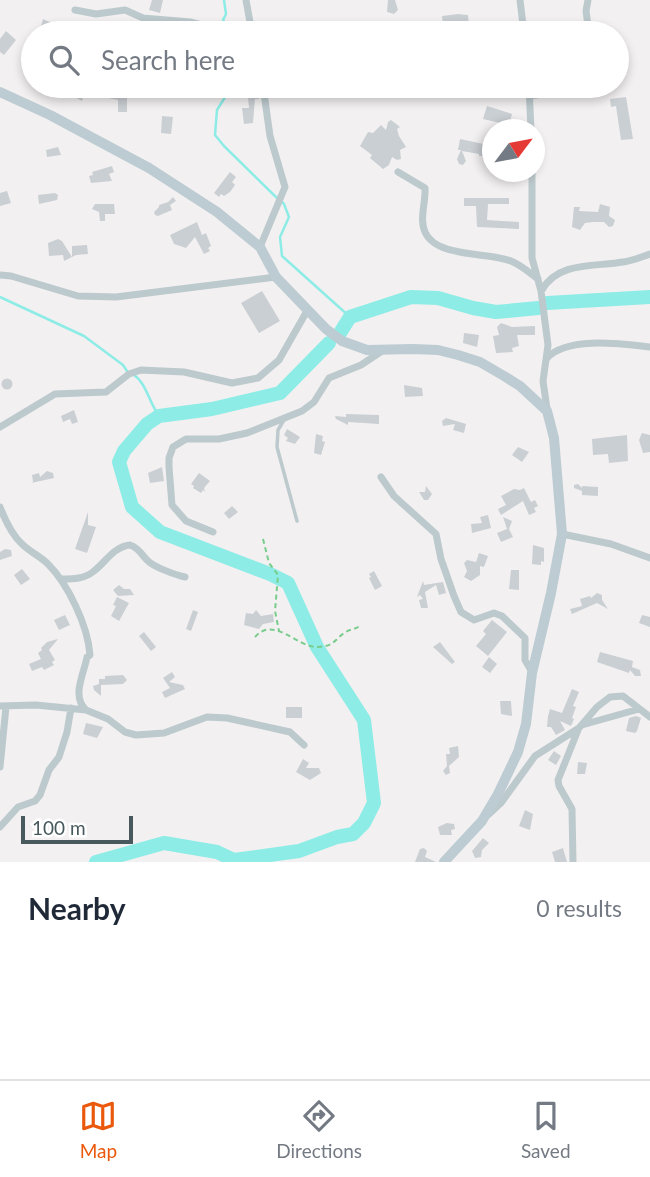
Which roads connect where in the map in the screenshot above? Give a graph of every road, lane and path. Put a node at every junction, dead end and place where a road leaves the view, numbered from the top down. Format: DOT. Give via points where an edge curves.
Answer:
graph roads {
  1 [pos="246,0"];
  2 [pos="520,0"];
  3 [pos="588,0"];
  4 [pos="75,10"];
  5 [pos="178,21"];
  6 [pos="250,21"];
  7 [pos="523,21"];
  8 [pos="587,21"];
  9 [pos="0,92"];
  10 [pos="265,98"];
  11 [pos="529,98"];
  12 [pos="530,119"];
  13 [pos="398,172"];
  14 [pos="532,182"];
  15 [pos="260,247"];
  16 [pos="650,254"];
  17 [pos="0,275"];
  18 [pos="276,277"];
  19 [pos="539,280"];
  20 [pos="541,291"];
  21 [pos="307,311"];
  22 [pos="650,347"];
  23 [pos="382,351"];
  24 [pos="546,359"];
  25 [pos="547,411"];
  26 [pos="285,418"];
  27 [pos="0,427"];
  28 [pos="381,477"];
  29 [pos="0,507"];
  30 [pos="297,521"];
  31 [pos="213,532"];
  32 [pos="562,534"];
  33 [pos="263,539"];
  34 [pos="650,558"];
  35 [pos="185,577"];
  36 [pos="62,579"];
  37 [pos="361,625"];
  38 [pos="279,631"];
  39 [pos="255,637"];
  40 [pos="532,673"];
  41 [pos="3,707"];
  42 [pos="71,708"];
  43 [pos="639,709"];
  44 [pos="86,710"];
  45 [pos="650,717"];
  46 [pos="581,727"];
  47 [pos="304,745"];
  48 [pos="0,767"];
  49 [pos="482,821"];
  50 [pos="0,827"];
  51 [pos="444,862"];
  52 [pos="573,862"];
  1 -- 6 [label="street"];
  2 -- 7 [label="street"];
  3 -- 8 [label="street"];
  4 -- 5 [label="street" via="96,14 125,10 143,18"];
  9 -- 15 [label="street" via="149,168 217,212"];
  10 -- 15 [label="street" via="285,187"];
  11 -- 12 [label="street"];
  13 -- 19 [label="street" via="425,188 423,225 431,241 466,254 510,260"];
  14 -- 19 [label="street" via="533,258"];
  15 -- 18 [label="street"];
  16 -- 20 [label="street" via="627,262 569,269"];
  17 -- 18 [label="street" via="78,296 116,297"];
  18 -- 21 [label="street"];
  19 -- 20 [label="street"];
  20 -- 24 [label="street"];
  21 -- 23 [label="street" via="342,341"];
  21 -- 27 [label="street" via="279,360 258,378 232,383 184,372 141,370 106,392 55,394"];
  22 -- 24 [label="street" via="624,343 574,346 554,350"];
  23 -- 25 [label="street" via="438,350 480,362 520,386"];
  23 -- 26 [label="street" via="329,378 308,407"];
  24 -- 25 [label="street"];
  25 -- 32 [label="street" via="554,438"];
  26 -- 30 [label="lane" via="278,430 277,447"];
  26 -- 31 [label="street" via="247,433 187,439 173,447 169,458 172,505 186,521"];
  28 -- 40 [label="street" via="394,496 436,534 440,559 461,612 474,621 494,613 505,618 525,638 525,660"];
  29 -- 36 [label="street" via="23,545"];
  32 -- 34 [label="street"];
  32 -- 40 [label="street"];
  33 -- 38 [label="path" via="269,563 278,575 275,611"];
  35 -- 36 [label="street" via="150,563 130,545 88,575"];
  36 -- 44 [label="street" via="90,646 78,695"];
  37 -- 38 [label="path" via="334,644 317,647"];
  38 -- 39 [label="path" via="262,630"];
  40 -- 49 [label="street" via="518,752"];
  41 -- 42 [label="street"];
  41 -- 48 [label="street"];
  42 -- 44 [label="street"];
  42 -- 50 [label="street" via="59,758 40,795 18,807"];
  43 -- 45 [label="street"];
  43 -- 46 [label="street"];
  43 -- 46 [label="street" via="623,696 610,697"];
  44 -- 47 [label="street" via="136,735 164,733 215,717 290,732"];
  46 -- 49 [label="street" via="535,756"];
  46 -- 52 [label="street" via="558,780 572,809"];
  49 -- 51 [label="street"];
}
